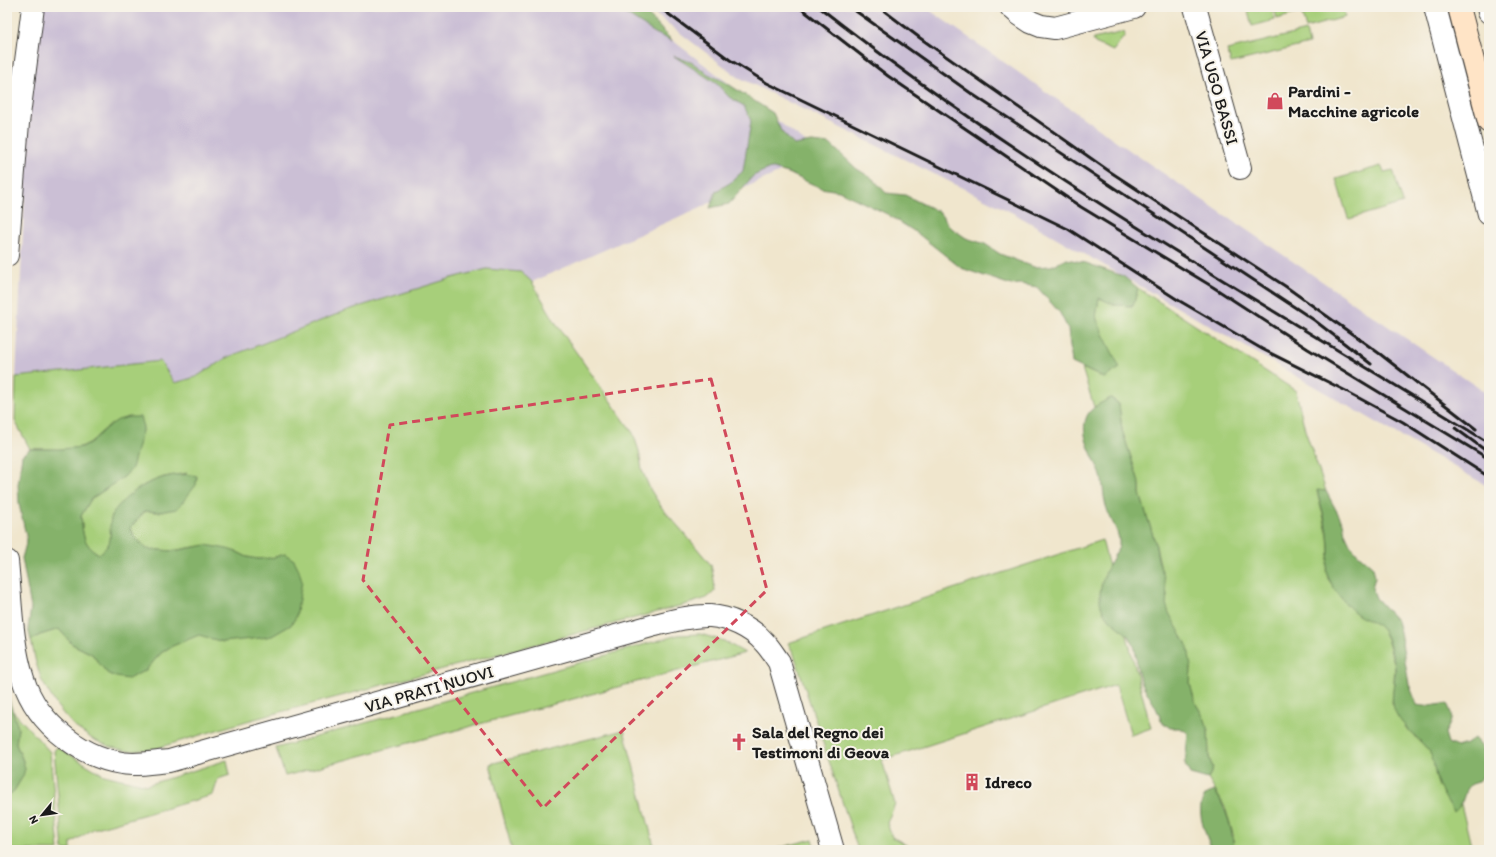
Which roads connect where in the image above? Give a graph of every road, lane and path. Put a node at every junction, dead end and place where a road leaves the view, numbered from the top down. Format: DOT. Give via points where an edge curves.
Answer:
graph roads {
  1 [pos="32,7"];
  2 [pos="1011,7"];
  3 [pos="1134,7"];
  4 [pos="1195,7"];
  5 [pos="1435,7"];
  6 [pos="1459,7"];
  7 [pos="1488,7"];
  8 [pos="1489,12"];
  9 [pos="1489,122"];
  10 [pos="1240,168"];
  11 [pos="1489,214"];
  12 [pos="7,255"];
  13 [pos="7,561"];
  14 [pos="833,850"];
  1 -- 12 [label="street" via="18,123"];
  2 -- 3 [label="street" via="1032,22 1055,28"];
  4 -- 10 [label="street, VIA UGO BASSI"];
  5 -- 11 [label="street"];
  6 -- 9 [label="main road"];
  7 -- 8 [label="street"];
  13 -- 14 [label="street, VIA PRATI NUOVI" via="17,656 23,680 35,705 49,723 73,743 114,761 133,764 169,761 655,625 710,616 732,621 764,641 779,662"];
}
